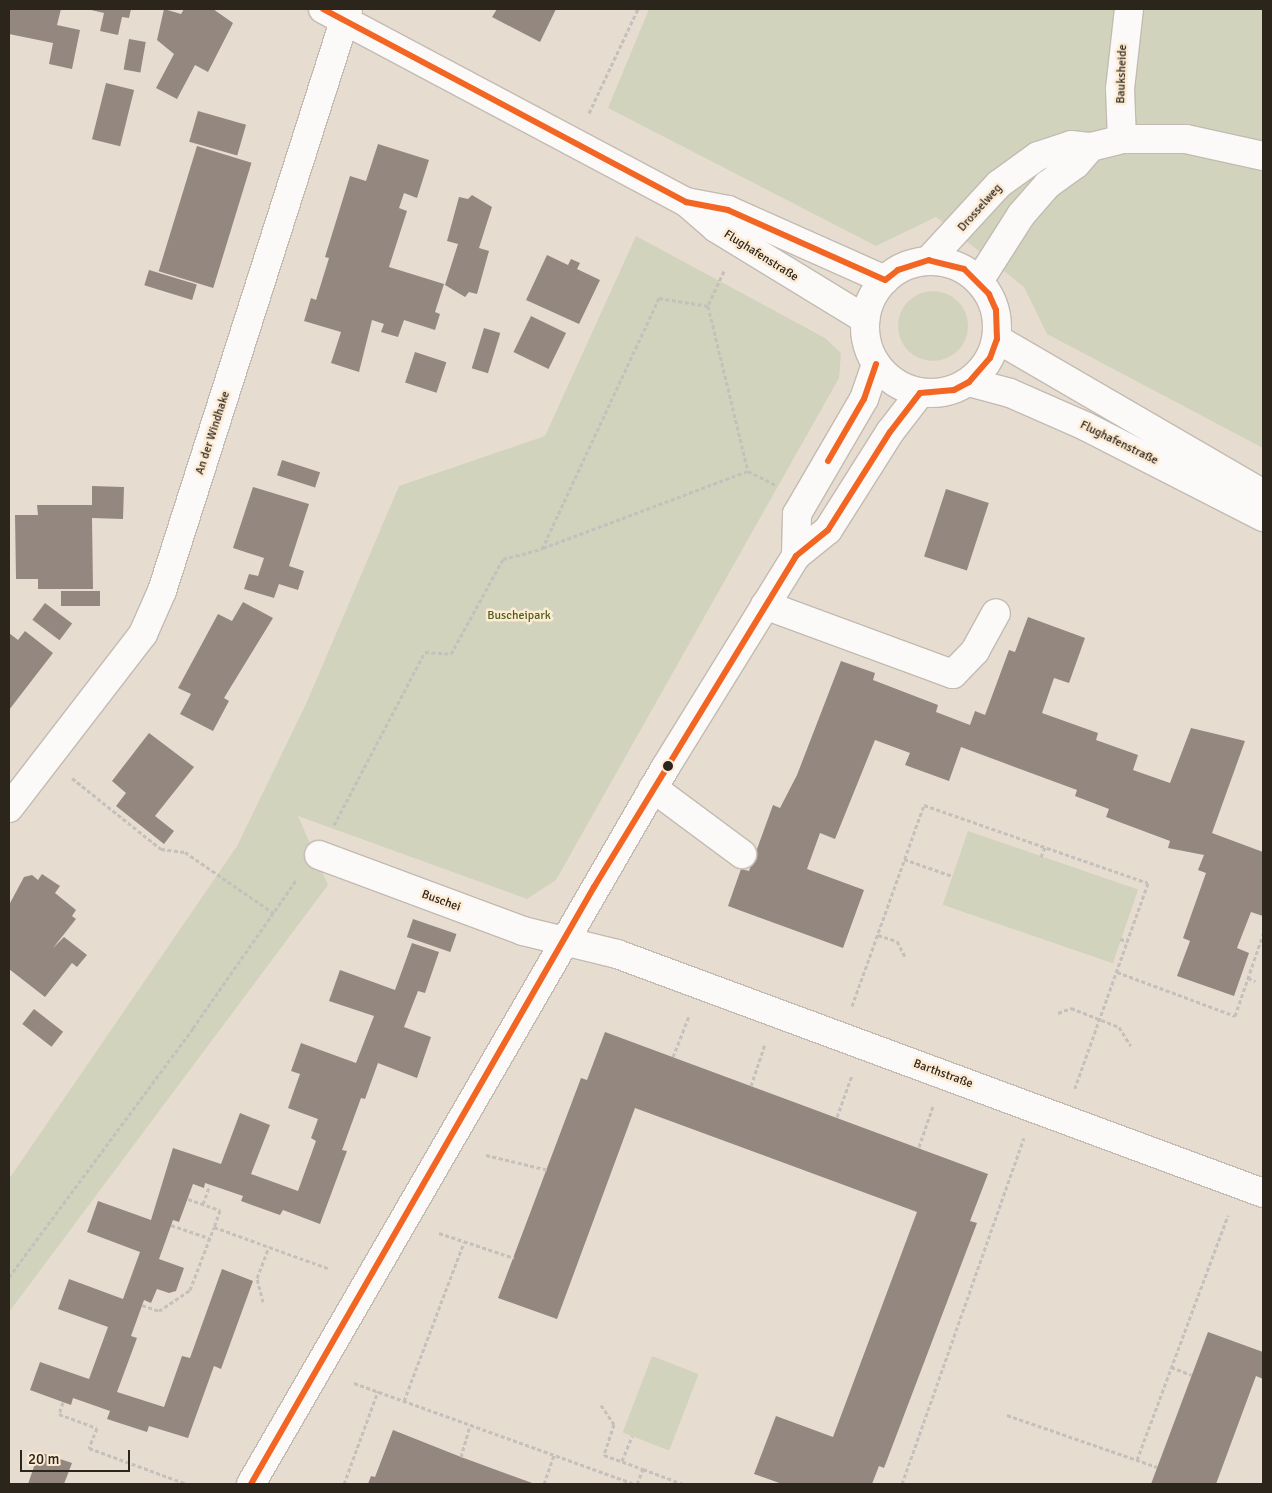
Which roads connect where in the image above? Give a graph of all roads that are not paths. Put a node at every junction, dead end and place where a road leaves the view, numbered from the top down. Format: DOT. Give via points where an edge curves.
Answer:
graph roads {
  1 [pos="1129,9"];
  2 [pos="338,13"];
  3 [pos="1122,139"];
  4 [pos="1090,147"];
  5 [pos="1263,156"];
  6 [pos="686,202"];
  7 [pos="929,260"];
  8 [pos="884,280"];
  9 [pos="979,281"];
  10 [pos="865,319"];
  11 [pos="997,339"];
  12 [pos="876,364"];
  13 [pos="969,382"];
  14 [pos="920,393"];
  15 [pos="1263,494"];
  16 [pos="1263,517"];
  17 [pos="796,556"];
  18 [pos="765,605"];
  19 [pos="996,613"];
  20 [pos="653,788"];
  21 [pos="9,808"];
  22 [pos="742,854"];
  23 [pos="319,856"];
  24 [pos="564,942"];
  25 [pos="1251,1188"];
  26 [pos="251,1484"];
  1 -- 3 [label="street, Bauksheide" via="1120,89"];
  2 -- 6 [label="street, Flughafenstraße"];
  2 -- 21 [label="street, An der Windhake" via="162,591 143,634"];
  3 -- 4 [label="street, Drosselweg"];
  3 -- 5 [label="street, Drosselweg" via="1186,139"];
  4 -- 7 [label="street, Drosselweg" via="1071,145 1038,156 999,184"];
  4 -- 9 [label="street" via="1076,164 1047,185 1021,216"];
  6 -- 8 [label="street, Flughafenstraße" via="728,210"];
  6 -- 10 [label="street, Flughafenstraße" via="716,228"];
  7 -- 8 [label="street" via="898,270"];
  7 -- 9 [label="street" via="948,262"];
  8 -- 10 [label="street" via="869,305"];
  9 -- 11 [label="street" via="996,310"];
  10 -- 12 [label="street" via="869,350"];
  11 -- 13 [label="street" via="990,358"];
  11 -- 15 [label="street, Flughafenstraße"];
  12 -- 14 [label="street" via="888,378"];
  12 -- 17 [label="street" via="864,399 797,514"];
  13 -- 14 [label="street" via="954,390"];
  13 -- 16 [label="street, Flughafenstraße" via="1010,393 1085,426"];
  14 -- 17 [label="street" via="890,432 828,530"];
  17 -- 18 [label="street"];
  18 -- 19 [label="street" via="952,674 975,650"];
  18 -- 20 [label="street"];
  20 -- 22 [label="street"];
  20 -- 24 [label="street"];
  23 -- 24 [label="street, Buschei" via="523,931"];
  24 -- 25 [label="street, Barthstraße" via="617,954"];
  24 -- 26 [label="street"];
}
